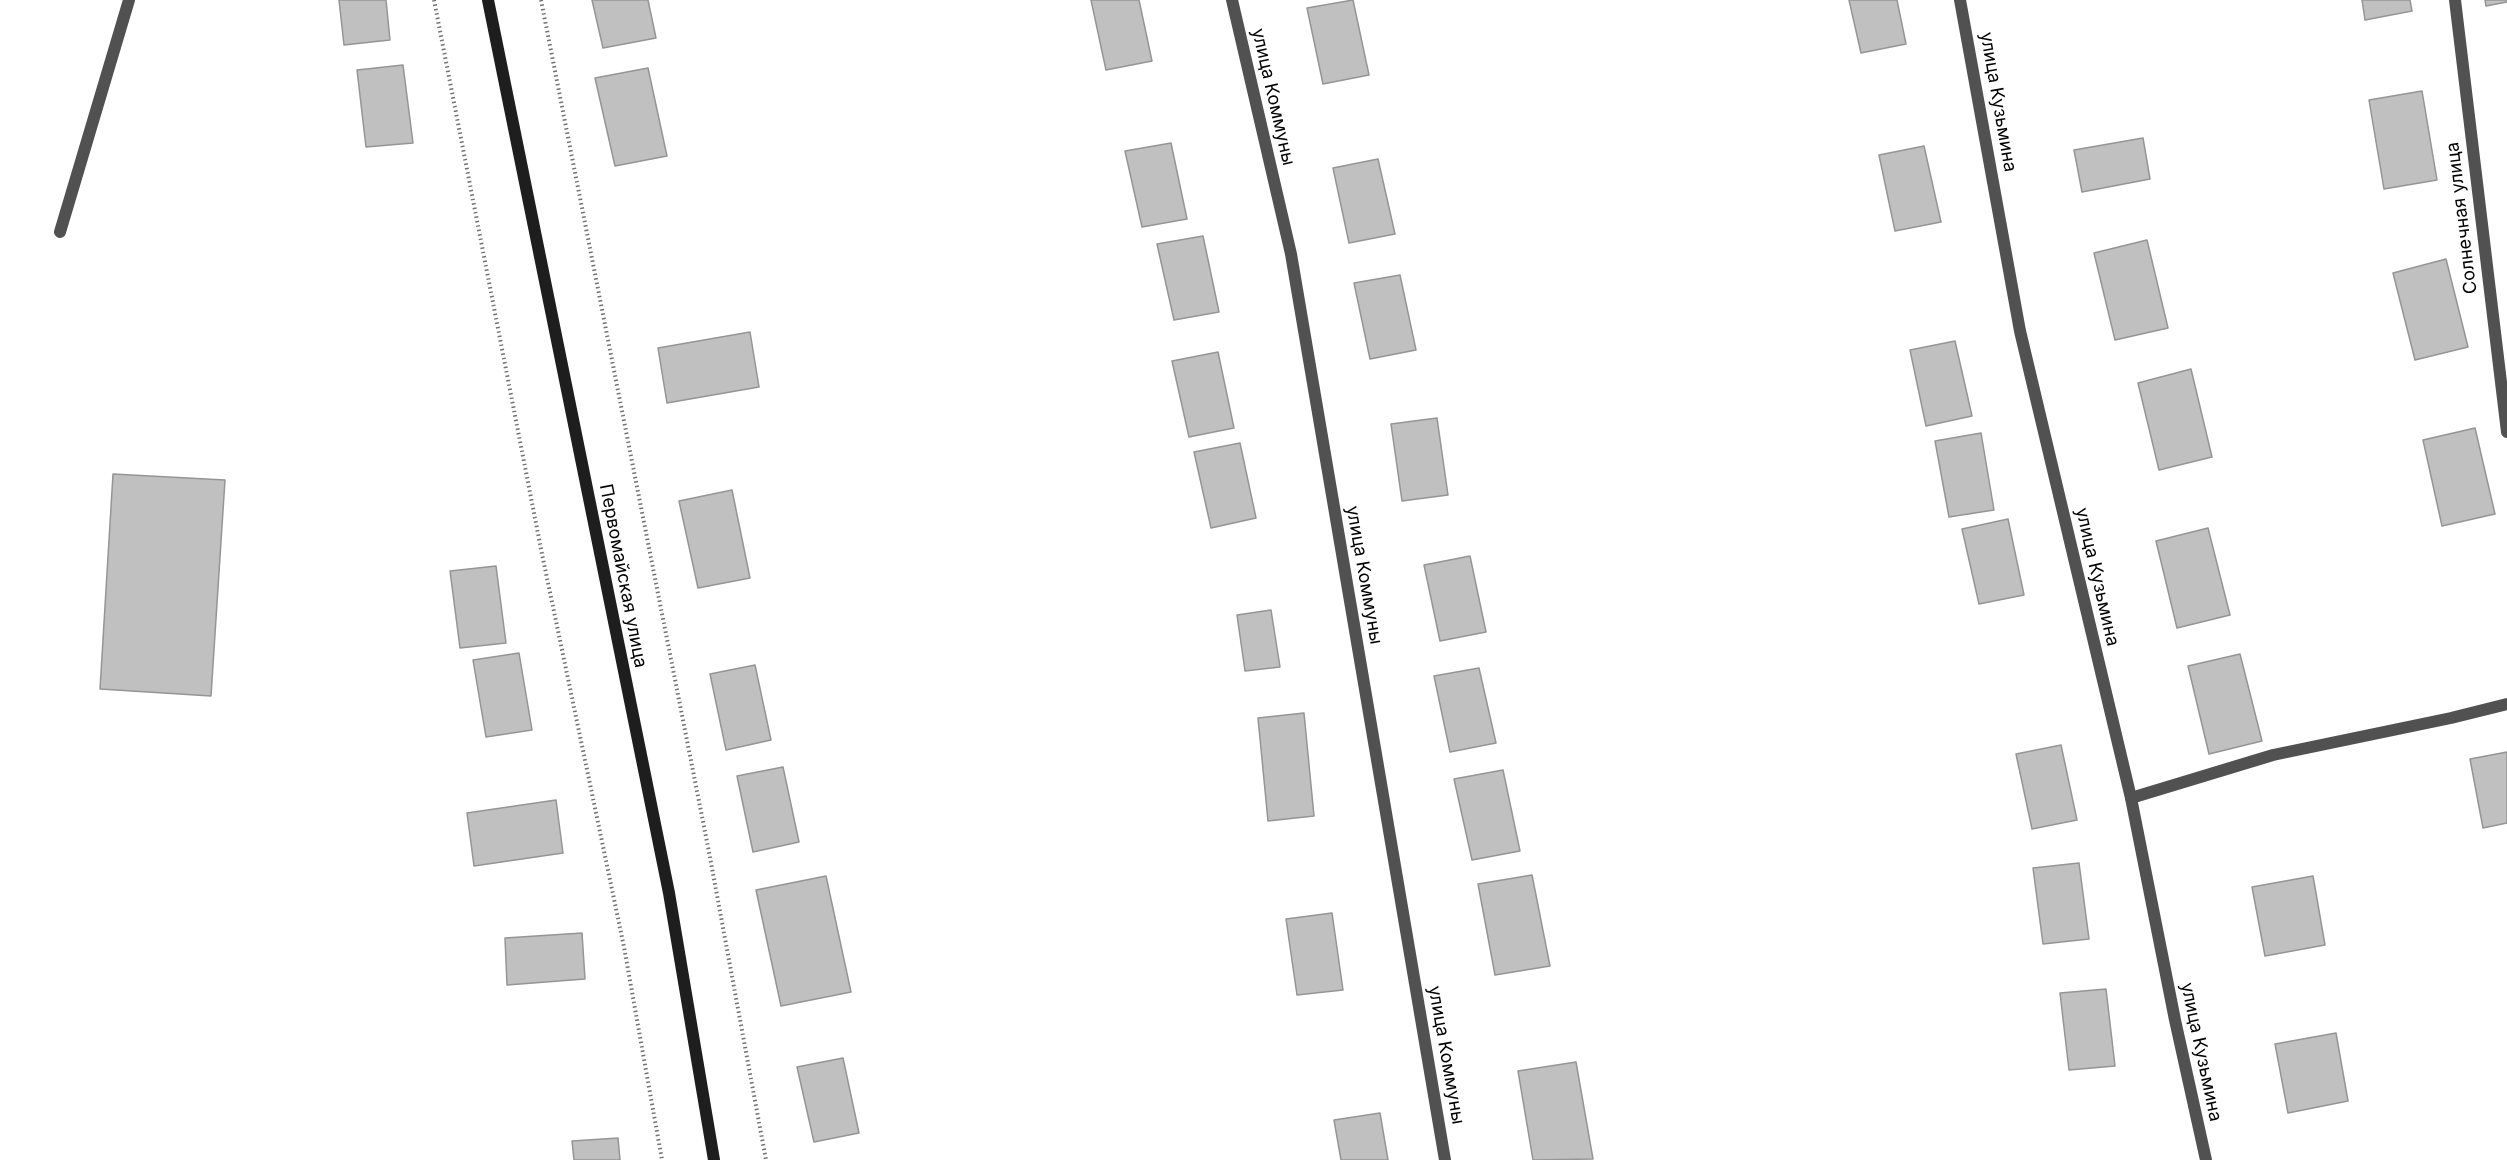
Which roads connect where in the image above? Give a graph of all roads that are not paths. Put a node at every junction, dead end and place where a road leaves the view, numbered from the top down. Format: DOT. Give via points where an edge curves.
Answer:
graph roads {
  1 [pos="129,0"];
  2 [pos="488,0"];
  3 [pos="1232,0"];
  4 [pos="1960,0"];
  5 [pos="2455,0"];
  6 [pos="60,232"];
  7 [pos="2504,393"];
  8 [pos="2507,432"];
  9 [pos="2507,704"];
  10 [pos="2131,798"];
  11 [pos="714,1160"];
  12 [pos="1445,1160"];
  13 [pos="2206,1160"];
  1 -- 6 [label="street"];
  2 -- 11 [label="main road, Первомайская улица" via="669,893"];
  3 -- 12 [label="street, улица Коммуны" via="1291,254"];
  4 -- 10 [label="street, улица Кузьмина" via="2020,331"];
  5 -- 7 [label="street, Солнечная улица"];
  7 -- 8 [label="street, Солнечная улица"];
  9 -- 10 [label="street" via="2273,756"];
  10 -- 13 [label="street, улица Кузьмина"];
}
